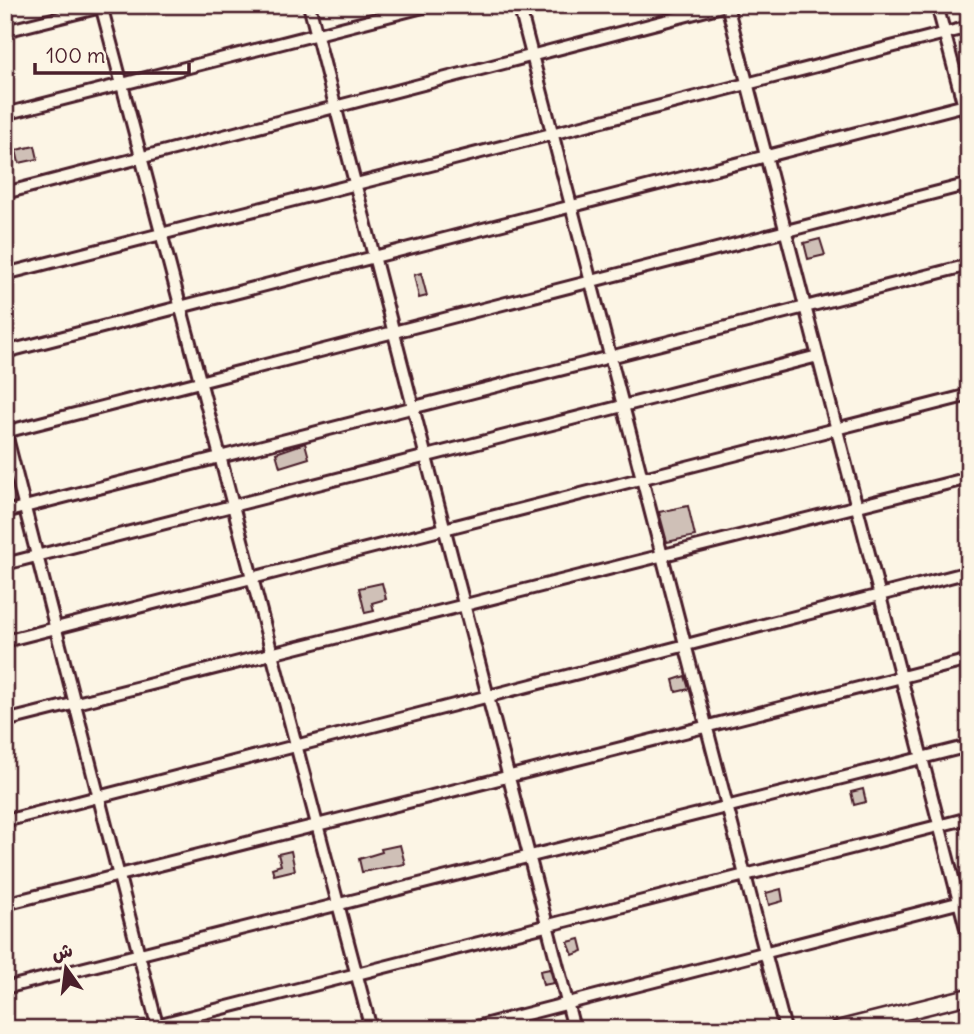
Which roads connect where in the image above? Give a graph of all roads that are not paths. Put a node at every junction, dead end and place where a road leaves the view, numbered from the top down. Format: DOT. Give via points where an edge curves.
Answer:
graph roads {
  1 [pos="310,5"];
  2 [pos="431,5"];
  3 [pos="519,5"];
  4 [pos="726,5"];
  5 [pos="937,5"];
  6 [pos="104,6"];
  7 [pos="969,27"];
  8 [pos="5,32"];
  9 [pos="944,33"];
  10 [pos="317,34"];
  11 [pos="532,56"];
  12 [pos="122,84"];
  13 [pos="747,84"];
  14 [pos="966,104"];
  15 [pos="336,107"];
  16 [pos="5,114"];
  17 [pos="969,125"];
  18 [pos="552,134"];
  19 [pos="766,156"];
  20 [pos="141,158"];
  21 [pos="356,184"];
  22 [pos="969,184"];
  23 [pos="5,193"];
  24 [pos="571,206"];
  25 [pos="785,231"];
  26 [pos="162,234"];
  27 [pos="375,257"];
  28 [pos="969,265"];
  29 [pos="5,274"];
  30 [pos="591,281"];
  31 [pos="181,307"];
  32 [pos="805,307"];
  33 [pos="394,332"];
  34 [pos="5,352"];
  35 [pos="818,356"];
  36 [pos="610,357"];
  37 [pos="201,382"];
  38 [pos="969,395"];
  39 [pos="623,406"];
  40 [pos="414,408"];
  41 [pos="836,429"];
  42 [pos="5,431"];
  43 [pos="220,457"];
  44 [pos="426,457"];
  45 [pos="642,478"];
  46 [pos="969,478"];
  47 [pos="233,506"];
  48 [pos="856,506"];
  49 [pos="25,507"];
  50 [pos="5,512"];
  51 [pos="445,529"];
  52 [pos="662,555"];
  53 [pos="37,556"];
  54 [pos="5,564"];
  55 [pos="969,572"];
  56 [pos="252,578"];
  57 [pos="879,595"];
  58 [pos="464,605"];
  59 [pos="56,628"];
  60 [pos="5,641"];
  61 [pos="685,645"];
  62 [pos="272,654"];
  63 [pos="969,660"];
  64 [pos="900,677"];
  65 [pos="488,696"];
  66 [pos="75,704"];
  67 [pos="5,721"];
  68 [pos="707,726"];
  69 [pos="297,746"];
  70 [pos="969,746"];
  71 [pos="922,758"];
  72 [pos="509,776"];
  73 [pos="99,797"];
  74 [pos="727,807"];
  75 [pos="969,818"];
  76 [pos="5,821"];
  77 [pos="318,825"];
  78 [pos="939,826"];
  79 [pos="530,856"];
  80 [pos="119,875"];
  81 [pos="746,875"];
  82 [pos="964,901"];
  83 [pos="5,904"];
  84 [pos="338,904"];
  85 [pos="547,925"];
  86 [pos="969,940"];
  87 [pos="765,952"];
  88 [pos="139,954"];
  89 [pos="357,974"];
  90 [pos="5,988"];
  91 [pos="969,996"];
  92 [pos="567,1003"];
  93 [pos="158,1027"];
  94 [pos="141,1029"];
  95 [pos="372,1029"];
  96 [pos="468,1029"];
  97 [pos="574,1029"];
  98 [pos="786,1029"];
  99 [pos="837,1029"];
  1 -- 10 [label="street"];
  2 -- 10 [label="street"];
  3 -- 11 [label="street"];
  4 -- 11 [label="street"];
  4 -- 13 [label="street"];
  5 -- 9 [label="street"];
  6 -- 8 [label="street"];
  6 -- 12 [label="street"];
  7 -- 9 [label="street"];
  9 -- 13 [label="street"];
  9 -- 14 [label="street"];
  10 -- 12 [label="street"];
  10 -- 15 [label="street"];
  11 -- 15 [label="street"];
  11 -- 18 [label="street"];
  12 -- 16 [label="street"];
  12 -- 20 [label="street"];
  13 -- 18 [label="street"];
  13 -- 19 [label="street"];
  14 -- 17 [label="street"];
  14 -- 19 [label="street"];
  15 -- 20 [label="street"];
  15 -- 21 [label="street"];
  18 -- 21 [label="street"];
  18 -- 24 [label="street"];
  19 -- 24 [label="street"];
  19 -- 25 [label="street"];
  20 -- 23 [label="street"];
  20 -- 26 [label="street"];
  21 -- 26 [label="street"];
  21 -- 27 [label="street"];
  22 -- 25 [label="street"];
  24 -- 27 [label="street"];
  24 -- 30 [label="street"];
  25 -- 30 [label="street"];
  25 -- 32 [label="street"];
  26 -- 29 [label="street"];
  26 -- 31 [label="street"];
  27 -- 31 [label="street"];
  27 -- 33 [label="street"];
  28 -- 32 [label="street"];
  30 -- 33 [label="street"];
  30 -- 36 [label="street"];
  31 -- 34 [label="street"];
  31 -- 37 [label="street"];
  32 -- 35 [label="street"];
  32 -- 36 [label="street"];
  33 -- 37 [label="street"];
  33 -- 40 [label="street"];
  35 -- 39 [label="street"];
  35 -- 41 [label="street"];
  36 -- 39 [label="street"];
  36 -- 40 [label="street"];
  37 -- 42 [label="street"];
  37 -- 43 [label="street"];
  38 -- 41 [label="street"];
  39 -- 44 [label="street"];
  39 -- 45 [label="street"];
  40 -- 43 [label="street"];
  40 -- 44 [label="street"];
  41 -- 45 [label="street"];
  41 -- 48 [label="street"];
  42 -- 49 [label="street"];
  43 -- 47 [label="street"];
  43 -- 49 [label="street"];
  44 -- 47 [label="street"];
  44 -- 51 [label="street"];
  45 -- 51 [label="street"];
  45 -- 52 [label="street"];
  46 -- 48 [label="street"];
  47 -- 53 [label="street"];
  47 -- 56 [label="street"];
  48 -- 52 [label="street"];
  48 -- 57 [label="street"];
  49 -- 50 [label="street"];
  49 -- 53 [label="street"];
  51 -- 56 [label="street"];
  51 -- 58 [label="street"];
  52 -- 58 [label="street"];
  52 -- 61 [label="street"];
  53 -- 54 [label="street"];
  53 -- 59 [label="street"];
  55 -- 57 [label="street"];
  56 -- 59 [label="street"];
  56 -- 62 [label="street"];
  57 -- 61 [label="street"];
  57 -- 64 [label="street"];
  58 -- 62 [label="street"];
  58 -- 65 [label="street"];
  59 -- 60 [label="street"];
  59 -- 66 [label="street"];
  61 -- 65 [label="street"];
  61 -- 68 [label="street"];
  62 -- 66 [label="street"];
  62 -- 69 [label="street"];
  63 -- 64 [label="street"];
  64 -- 68 [label="street"];
  64 -- 71 [label="street"];
  65 -- 69 [label="street"];
  65 -- 72 [label="street"];
  66 -- 67 [label="street"];
  66 -- 73 [label="street"];
  68 -- 72 [label="street"];
  68 -- 74 [label="street"];
  69 -- 73 [label="street"];
  69 -- 77 [label="street"];
  70 -- 71 [label="street"];
  71 -- 74 [label="street"];
  71 -- 78 [label="street"];
  72 -- 77 [label="street"];
  72 -- 79 [label="street"];
  73 -- 76 [label="street"];
  73 -- 80 [label="street"];
  74 -- 79 [label="street"];
  74 -- 81 [label="street"];
  75 -- 78 [label="street"];
  77 -- 80 [label="street"];
  77 -- 84 [label="street"];
  78 -- 81 [label="street"];
  78 -- 82 [label="street"];
  79 -- 84 [label="street"];
  79 -- 85 [label="street"];
  80 -- 83 [label="street"];
  80 -- 88 [label="street"];
  81 -- 85 [label="street"];
  81 -- 87 [label="street"];
  82 -- 86 [label="street"];
  82 -- 87 [label="street"];
  84 -- 88 [label="street"];
  84 -- 89 [label="street"];
  85 -- 89 [label="street"];
  85 -- 92 [label="street"];
  87 -- 92 [label="street"];
  87 -- 98 [label="street"];
  88 -- 90 [label="street"];
  88 -- 93 [label="street"];
  89 -- 93 [label="street"];
  89 -- 95 [label="street"];
  91 -- 99 [label="street"];
  92 -- 96 [label="street"];
  92 -- 97 [label="street"];
  93 -- 94 [label="street"];
}
